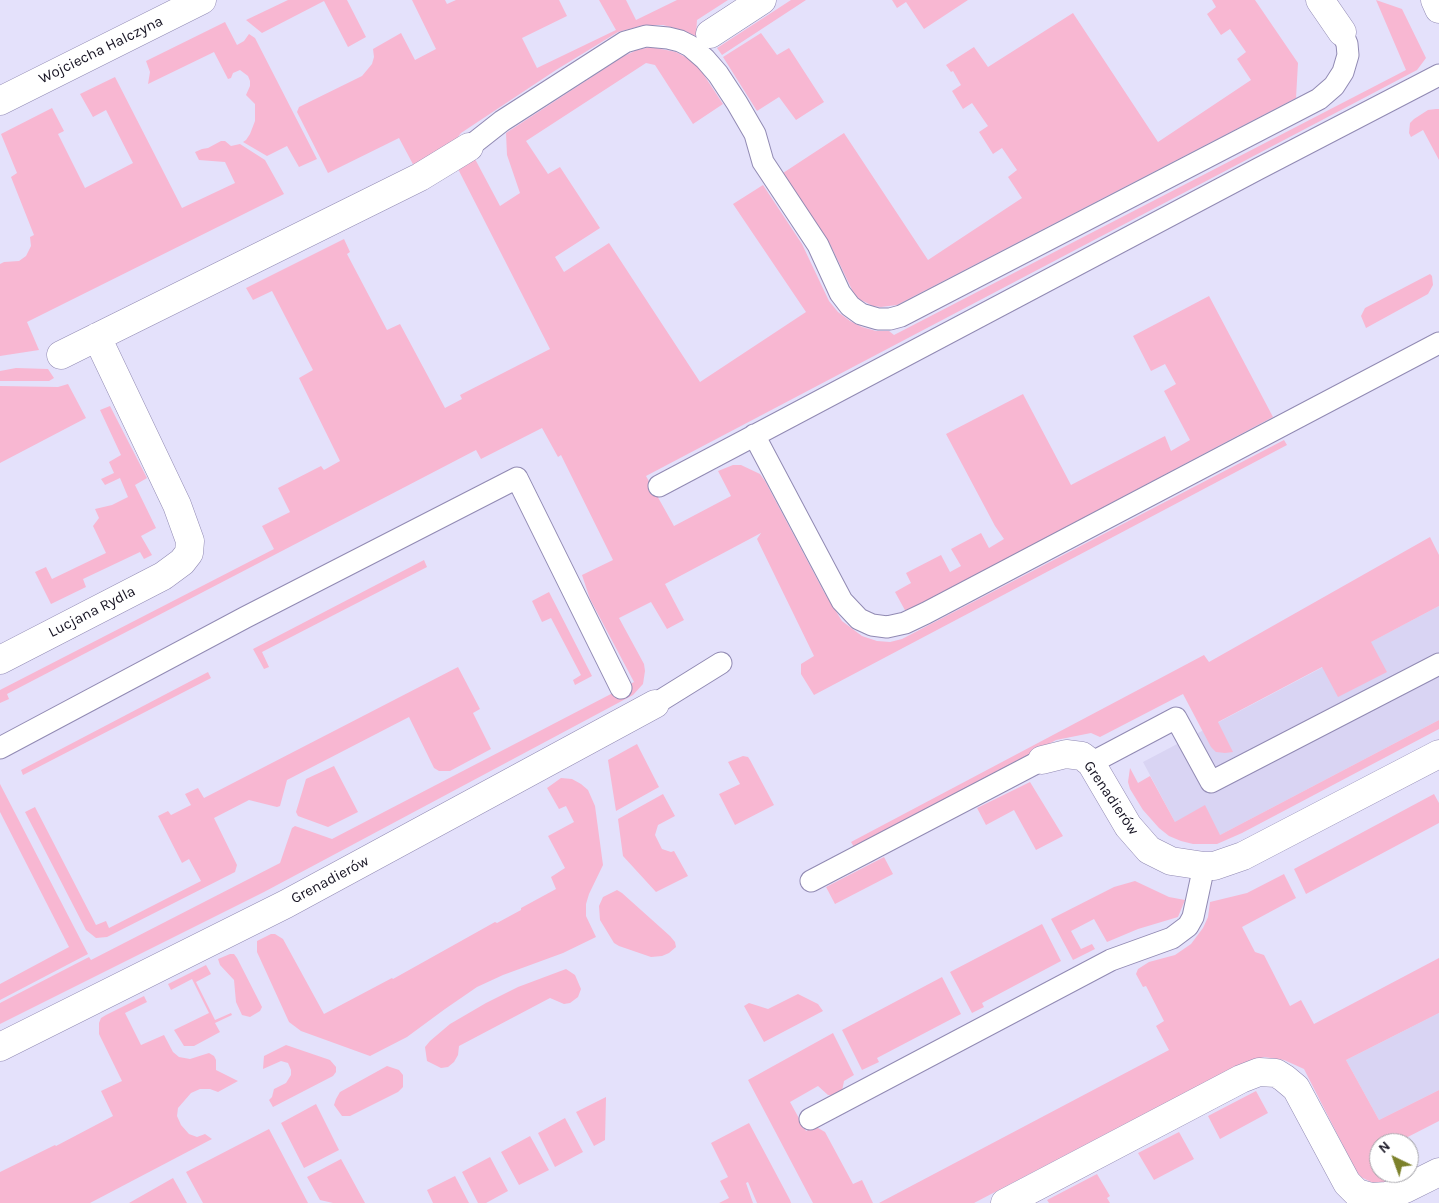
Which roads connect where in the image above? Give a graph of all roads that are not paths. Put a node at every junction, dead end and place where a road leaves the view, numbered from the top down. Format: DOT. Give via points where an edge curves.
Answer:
graph roads {
  1 [pos="202,0"];
  2 [pos="762,0"];
  3 [pos="1320,0"];
  4 [pos="1435,0"];
  5 [pos="1439,9"];
  6 [pos="1342,32"];
  7 [pos="710,34"];
  8 [pos="1439,76"];
  9 [pos="0,101"];
  10 [pos="469,147"];
  11 [pos="97,337"];
  12 [pos="1439,343"];
  13 [pos="61,355"];
  14 [pos="754,435"];
  15 [pos="659,486"];
  16 [pos="0,660"];
  17 [pos="721,663"];
  18 [pos="1439,664"];
  19 [pos="621,688"];
  20 [pos="655,704"];
  21 [pos="0,748"];
  22 [pos="1439,754"];
  23 [pos="1042,760"];
  24 [pos="1091,763"];
  25 [pos="1204,866"];
  26 [pos="811,881"];
  27 [pos="0,1047"];
  28 [pos="810,1119"];
  29 [pos="1439,1172"];
  30 [pos="1005,1203"];
  1 -- 9 [label="street, Wojciecha Halczyna"];
  2 -- 7 [label="street"];
  3 -- 6 [label="street"];
  4 -- 5 [label="street"];
  6 -- 10 [label="lane" via="1348,55 1343,72 1334,86 1319,99 890,319 861,314 840,293 818,245 763,162 755,134 737,103 705,59 680,41 646,36 625,42 502,121"];
  8 -- 14 [label="lane"];
  10 -- 11 [label="street" via="420,177"];
  11 -- 13 [label="street"];
  11 -- 16 [label="street, Lucjana Rydla" via="184,521 190,541 189,553 163,576"];
  12 -- 14 [label="lane" via="926,613 887,627 865,623 853,615 842,601"];
  14 -- 15 [label="lane"];
  17 -- 20 [label="lane"];
  18 -- 24 [label="lane" via="1211,782 1176,718"];
  19 -- 21 [label="lane" via="517,478"];
  20 -- 27 [label="street, Grenadierów" via="286,904"];
  22 -- 25 [label="street, Grenadierów" via="1243,856"];
  23 -- 24 [label="street, Grenadierów" via="1066,754 1082,756"];
  23 -- 26 [label="lane, Grenadierów"];
  24 -- 25 [label="street, Grenadierów" via="1128,826 1149,850 1172,861"];
  25 -- 28 [label="lane" via="1193,916 1188,926 1172,938 1111,960"];
  29 -- 30 [label="street" via="1387,1196 1371,1197 1351,1189 1296,1088 1276,1073 1259,1072"];
}
